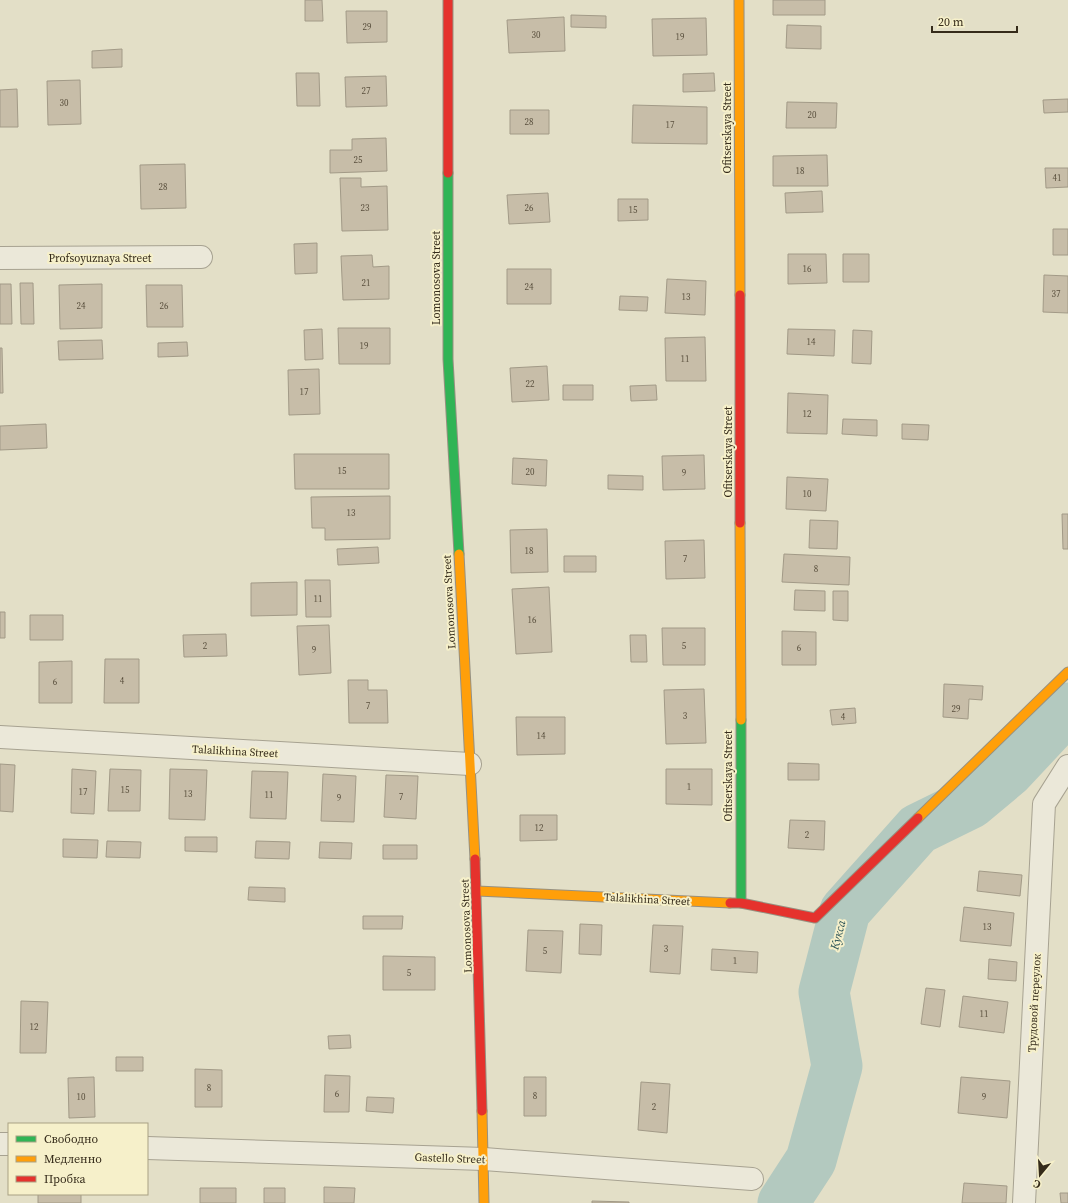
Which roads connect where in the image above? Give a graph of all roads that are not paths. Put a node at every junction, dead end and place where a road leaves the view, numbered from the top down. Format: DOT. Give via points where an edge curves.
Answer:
graph roads {
  1 [pos="448,0"];
  2 [pos="739,0"];
  3 [pos="201,257"];
  4 [pos="0,258"];
  5 [pos="1068,672"];
  6 [pos="0,737"];
  7 [pos="470,764"];
  8 [pos="1068,766"];
  9 [pos="477,891"];
  10 [pos="741,903"];
  11 [pos="148,1148"];
  12 [pos="484,1159"];
  13 [pos="752,1179"];
  14 [pos="484,1203"];
  15 [pos="1024,1203"];
  1 -- 7 [label="street, Lomonosova Street" via="448,359"];
  2 -- 10 [label="street, Ofitserskaya Street"];
  3 -- 4 [label="street, Profsoyuznaya Street"];
  5 -- 10 [label="street, Talalikhina Street" via="815,918"];
  6 -- 7 [label="street, Talalikhina Street"];
  7 -- 9 [label="street, Lomonosova Street"];
  8 -- 15 [label="street, Трудовой переулок" via="1044,804"];
  9 -- 10 [label="street, Talalikhina Street"];
  9 -- 12 [label="street, Lomonosova Street"];
  11 -- 12 [label="street, Gastello Street"];
  12 -- 13 [label="street, Gastello Street"];
  12 -- 14 [label="street, Lomonosova Street"];
}
